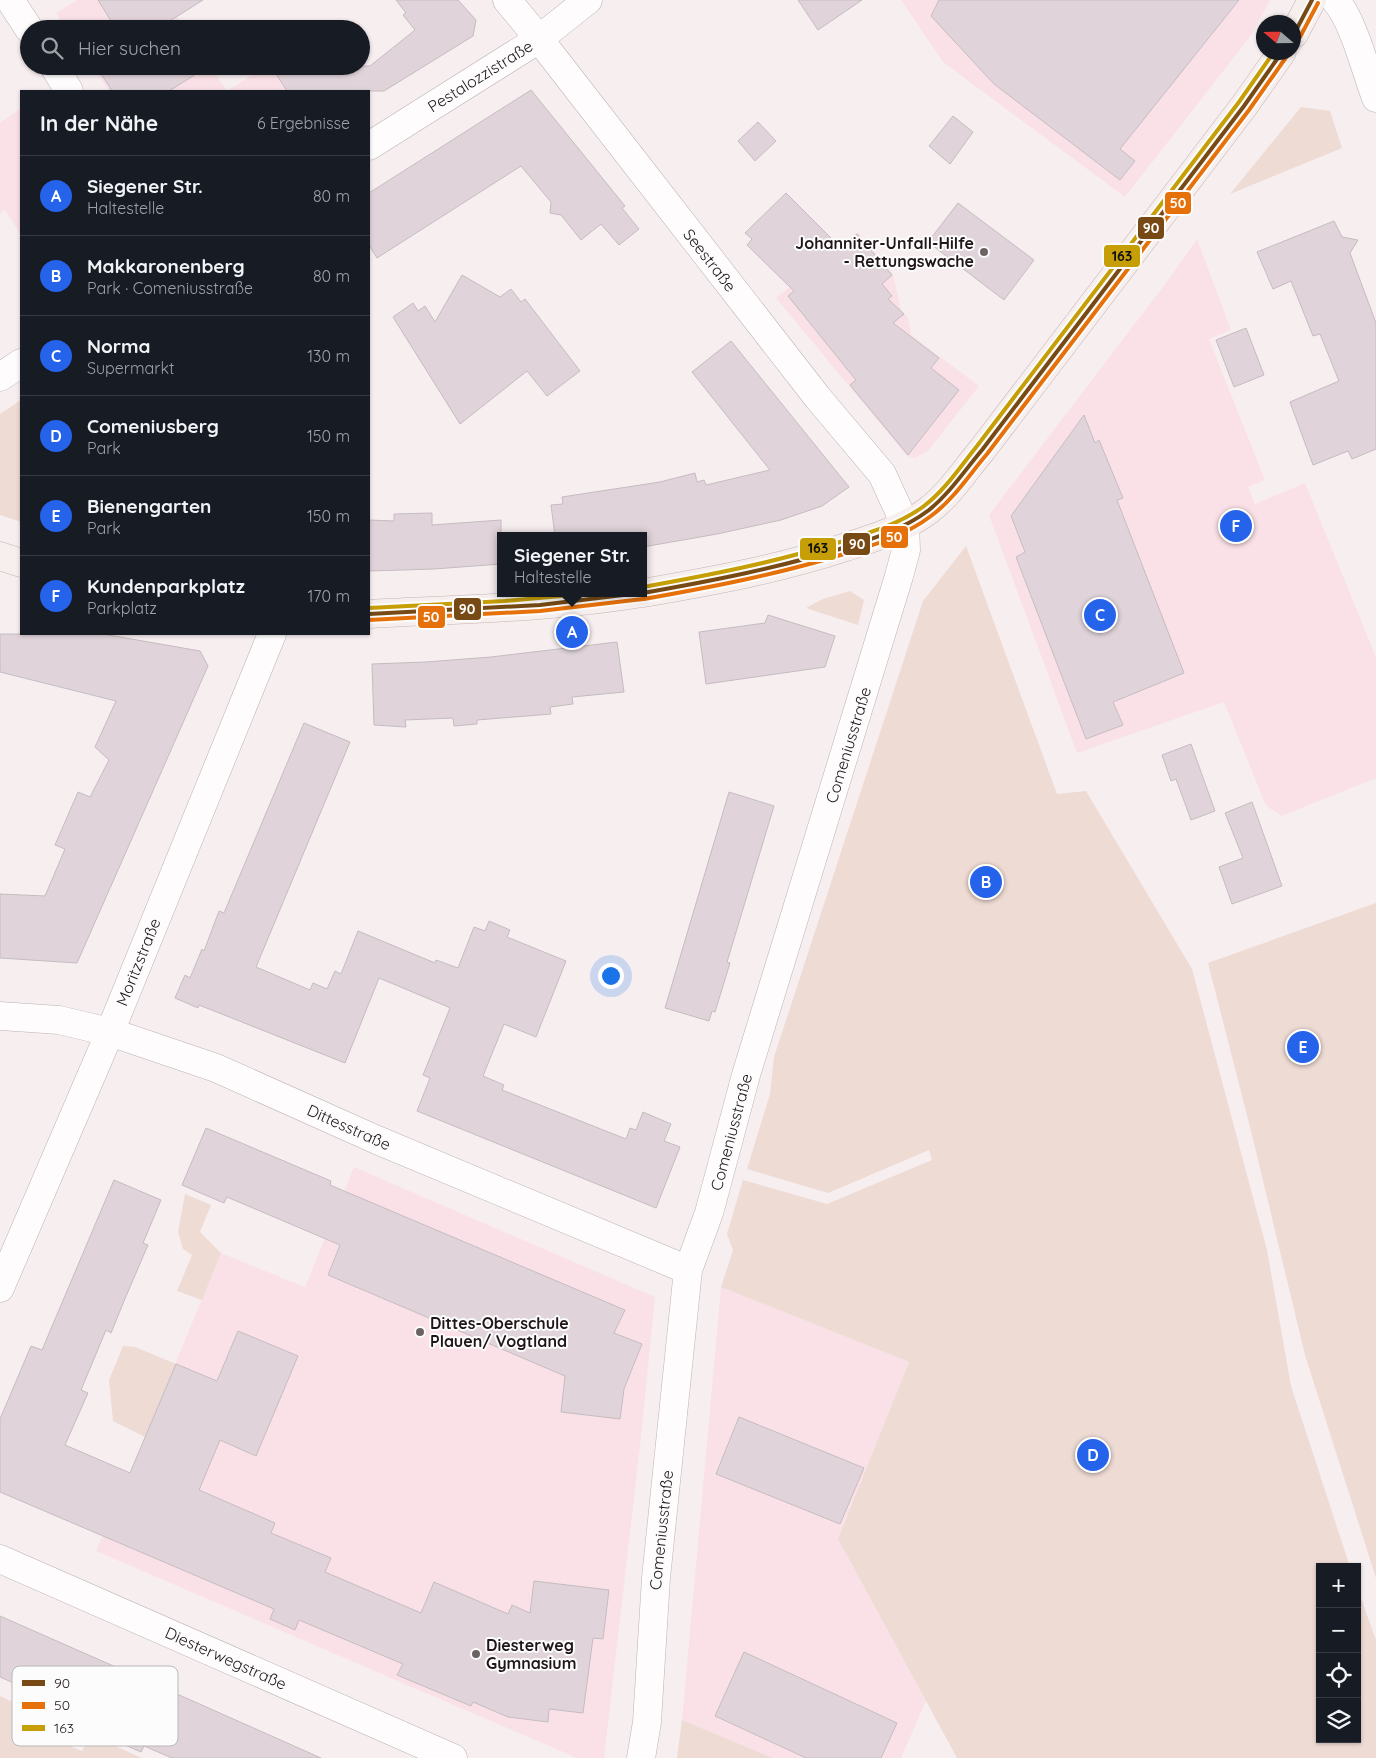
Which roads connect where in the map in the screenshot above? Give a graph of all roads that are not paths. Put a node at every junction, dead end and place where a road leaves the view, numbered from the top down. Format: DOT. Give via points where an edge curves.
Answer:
graph roads {
  1 [pos="10,0"];
  2 [pos="507,0"];
  3 [pos="588,0"];
  4 [pos="1312,0"];
  5 [pos="1336,0"];
  6 [pos="23,20"];
  7 [pos="1301,21"];
  8 [pos="539,39"];
  9 [pos="1276,60"];
  10 [pos="59,75"];
  11 [pos="68,90"];
  12 [pos="1376,98"];
  13 [pos="370,145"];
  14 [pos="20,365"];
  15 [pos="0,377"];
  16 [pos="905,524"];
  17 [pos="0,556"];
  18 [pos="20,563"];
  19 [pos="647,592"];
  20 [pos="620,597"];
  21 [pos="370,614"];
  22 [pos="272,635"];
  23 [pos="0,1016"];
  24 [pos="110,1032"];
  25 [pos="688,1270"];
  26 [pos="0,1288"];
  27 [pos="0,1559"];
  28 [pos="453,1758"];
  29 [pos="641,1758"];
  1 -- 6 [label="street"];
  2 -- 8 [label="street, Seestraße"];
  3 -- 8 [label="street, Pestalozzistraße"];
  4 -- 7 [label="main road"];
  5 -- 12 [label="street" via="1352,32"];
  8 -- 13 [label="street, Pestalozzistraße"];
  8 -- 16 [label="street, Seestraße" via="818,398 882,474"];
  9 -- 16 [label="main road" via="982,450 941,499"];
  10 -- 11 [label="street"];
  14 -- 15 [label="street"];
  16 -- 19 [label="main road" via="822,555 754,573"];
  16 -- 25 [label="street, Comeniusstraße" via="906,550 899,576 746,1075 709,1213"];
  17 -- 18 [label="main road"];
  20 -- 21 [label="main road" via="511,607"];
  22 -- 24 [label="street, Moritzstraße"];
  23 -- 24 [label="street, Dittesstraße" via="59,1020"];
  24 -- 25 [label="street, Dittesstraße" via="216,1068"];
  24 -- 26 [label="street, Moritzstraße"];
  25 -- 29 [label="street, Comeniusstraße"];
  27 -- 28 [label="street, Diesterwegstraße"];
}
